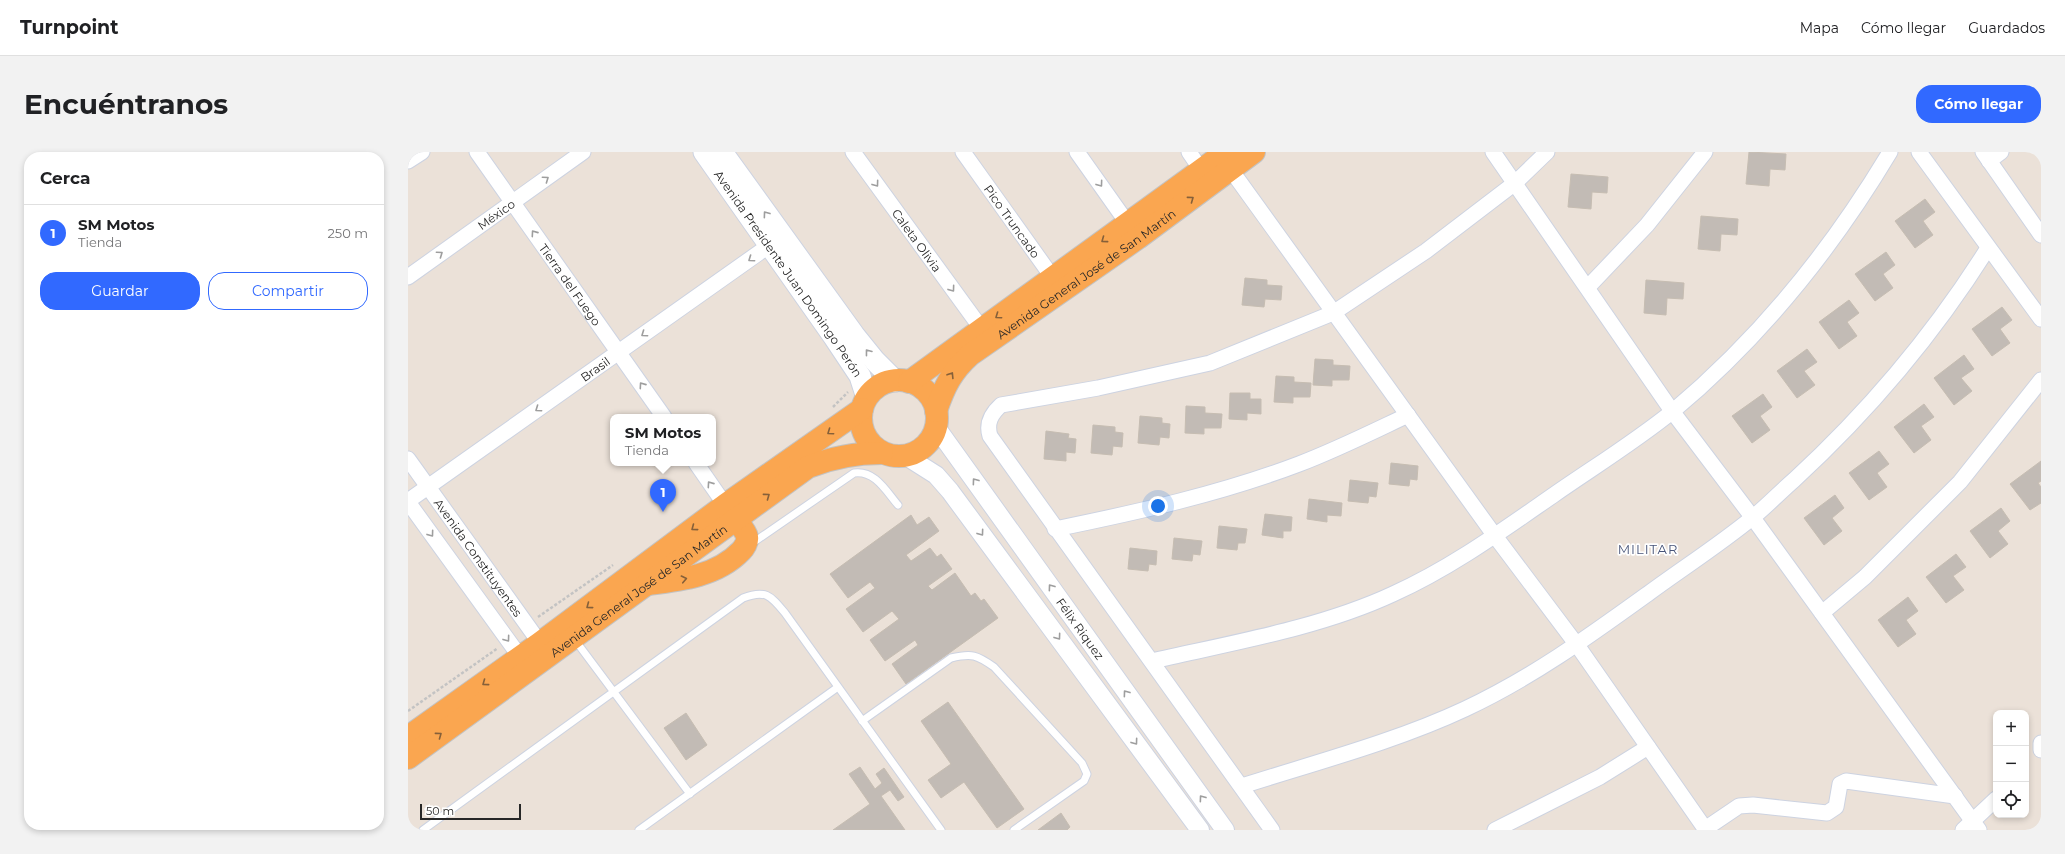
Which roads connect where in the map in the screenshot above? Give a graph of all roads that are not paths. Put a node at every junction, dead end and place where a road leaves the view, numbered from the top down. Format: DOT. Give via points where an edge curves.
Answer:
graph roads {
  1 [pos="422,152"];
  2 [pos="477,152"];
  3 [pos="583,152"];
  4 [pos="704,152"];
  5 [pos="722,152"];
  6 [pos="853,152"];
  7 [pos="963,152"];
  8 [pos="1077,152"];
  9 [pos="1189,152"];
  10 [pos="1254,152"];
  11 [pos="1493,152"];
  12 [pos="1547,152"];
  13 [pos="1705,152"];
  14 [pos="1890,152"];
  15 [pos="1919,152"];
  16 [pos="1991,155"];
  17 [pos="408,161"];
  18 [pos="1229,161"];
  19 [pos="1206,177"];
  20 [pos="1515,183"];
  21 [pos="512,202"];
  22 [pos="1133,230"];
  23 [pos="2041,234"];
  24 [pos="776,241"];
  25 [pos="1988,248"];
  26 [pos="408,277"];
  27 [pos="1057,284"];
  28 [pos="1588,287"];
  29 [pos="1333,313"];
  30 [pos="2041,319"];
  31 [pos="980,328"];
  32 [pos="618,352"];
  33 [pos="2041,380"];
  34 [pos="902,381"];
  35 [pos="865,404"];
  36 [pos="1672,411"];
  37 [pos="662,414"];
  38 [pos="1408,415"];
  39 [pos="936,419"];
  40 [pos="882,453"];
  41 [pos="906,456"];
  42 [pos="408,459"];
  43 [pos="698,466"];
  44 [pos="429,486"];
  45 [pos="408,502"];
  46 [pos="898,505"];
  47 [pos="1753,518"];
  48 [pos="1055,529"];
  49 [pos="741,530"];
  50 [pos="1495,536"];
  51 [pos="645,585"];
  52 [pos="1822,614"];
  53 [pos="569,631"];
  54 [pos="1577,645"];
  55 [pos="544,649"];
  56 [pos="1152,661"];
  57 [pos="524,664"];
  58 [pos="838,687"];
  59 [pos="613,690"];
  60 [pos="862,721"];
  61 [pos="408,737"];
  62 [pos="2041,743"];
  63 [pos="1648,747"];
  64 [pos="2041,750"];
  65 [pos="408,758"];
  66 [pos="1242,786"];
  67 [pos="690,794"];
  68 [pos="1955,796"];
  69 [pos="1993,802"];
  70 [pos="1972,827"];
  71 [pos="1706,829"];
  72 [pos="423,830"];
  73 [pos="639,830"];
  74 [pos="941,830"];
  75 [pos="1014,830"];
  76 [pos="1200,830"];
  77 [pos="1225,830"];
  78 [pos="1272,830"];
  79 [pos="1495,830"];
  1 -- 17 [label="street"];
  2 -- 21 [label="street, Tierra del Fuego"];
  21 -- 3 [label="street, México, one-way"];
  4 -- 24 [label="main road, Avenida Presidente Juan Domingo Perón"];
  24 -- 5 [label="main road, Avenida Presidente Juan Domingo Perón, one-way"];
  6 -- 31 [label="street, Caleta Olivia, one-way"];
  7 -- 27 [label="street, Pico Truncado"];
  8 -- 22 [label="street, one-way"];
  9 -- 19 [label="street"];
  10 -- 18 [label="highway, Avenida General José de San Martín"];
  11 -- 20 [label="street"];
  12 -- 20 [label="street"];
  13 -- 28 [label="street" via="1647,225"];
  14 -- 36 [label="street" via="1845,224 1788,297 1732,355"];
  15 -- 25 [label="street"];
  16 -- 23 [label="street"];
  18 -- 19 [label="highway, Avenida General José de San Martín"];
  18 -- 29 [label="street"];
  19 -- 22 [label="highway, Avenida General José de San Martín"];
  20 -- 28 [label="street"];
  20 -- 29 [label="street" via="1426,251"];
  26 -- 21 [label="street, México, one-way"];
  32 -- 21 [label="street, Tierra del Fuego, one-way"];
  22 -- 27 [label="highway, Avenida General José de San Martín"];
  24 -- 32 [label="street, Brasil, one-way"];
  34 -- 24 [label="main road, Avenida Presidente Juan Domingo Perón, one-way" via="875,361"];
  24 -- 35 [label="main road, Avenida Presidente Juan Domingo Perón" via="860,376"];
  25 -- 30 [label="street"];
  25 -- 47 [label="street" via="1925,340 1871,404 1813,463"];
  27 -- 31 [label="highway, Avenida General José de San Martín, one-way"];
  39 -- 27 [label="highway, Avenida General José de San Martín, one-way" via="943,388 956,368"];
  28 -- 36 [label="street"];
  29 -- 38 [label="street"];
  29 -- 48 [label="street" via="1210,363 1105,387 1001,405 989,420 990,436"];
  31 -- 34 [label="highway, Avenida General José de San Martín"];
  37 -- 32 [label="street, Tierra del Fuego, one-way"];
  32 -- 44 [label="street, Brasil, one-way"];
  33 -- 52 [label="street" via="1960,482 1865,577"];
  34 -- 35 [label="highway, Avenida General José de San Martín" via="884,384 874,389"];
  34 -- 39 [label="highway" via="927,392"];
  35 -- 40 [label="highway" via="861,422 864,434"];
  35 -- 49 [label="highway, Avenida General José de San Martín, one-way"];
  36 -- 47 [label="street"];
  36 -- 50 [label="street"];
  38 -- 48 [label="street" via="1300,464 1235,486 1180,502"];
  38 -- 50 [label="street"];
  39 -- 41 [label="highway, Avenida General José de San Martín" via="927,445"];
  77 -- 39 [label="street, Félix Riquez, one-way"];
  40 -- 41 [label="highway, Avenida General José de San Martín"];
  49 -- 40 [label="highway, Avenida General José de San Martín, one-way" via="808,467 856,453"];
  41 -- 76 [label="street, Félix Riquez, one-way" via="936,475 950,491"];
  42 -- 44 [label="street, Avenida Constituyentes"];
  49 -- 43 [label="street, one-way"];
  44 -- 45 [label="street, Brasil"];
  44 -- 55 [label="street, Avenida Constituyentes"];
  45 -- 57 [label="street, Avenida Constituyentes, one-way"];
  46 -- 49 [label="lane" via="878,480 868,474 854,473"];
  47 -- 52 [label="street"];
  47 -- 54 [label="street"];
  48 -- 56 [label="street"];
  49 -- 51 [label="highway, Avenida General José de San Martín"];
  51 -- 49 [label="highway, one-way" via="684,579 722,565"];
  49 -- 53 [label="highway, Avenida General José de San Martín, one-way"];
  50 -- 54 [label="street"];
  50 -- 56 [label="street" via="1437,573 1392,595 1292,629"];
  51 -- 53 [label="highway, Avenida General José de San Martín"];
  52 -- 68 [label="street"];
  53 -- 55 [label="highway, Avenida General José de San Martín"];
  53 -- 59 [label="lane"];
  54 -- 63 [label="street"];
  54 -- 66 [label="street" via="1527,677 1462,710 1397,736"];
  55 -- 57 [label="highway, Avenida General José de San Martín"];
  56 -- 66 [label="street"];
  57 -- 61 [label="highway, Avenida General José de San Martín, one-way"];
  65 -- 57 [label="highway, Avenida General José de San Martín, one-way"];
  58 -- 59 [label="lane" via="785,613 772,598 761,593 743,598"];
  58 -- 60 [label="lane"];
  58 -- 67 [label="lane"];
  59 -- 67 [label="lane"];
  59 -- 72 [label="lane"];
  60 -- 74 [label="lane"];
  60 -- 75 [label="lane" via="951,658 967,654 981,657 994,667 1082,763 1087,774 1084,781"];
  62 -- 64 [label="street"];
  63 -- 71 [label="street"];
  63 -- 79 [label="street" via="1600,777"];
  66 -- 78 [label="street"];
  67 -- 73 [label="lane"];
  68 -- 70 [label="street"];
  68 -- 71 [label="street" via="1846,781 1840,784 1836,807 1827,813 1753,805 1739,806"];
  69 -- 70 [label="street"];
}
